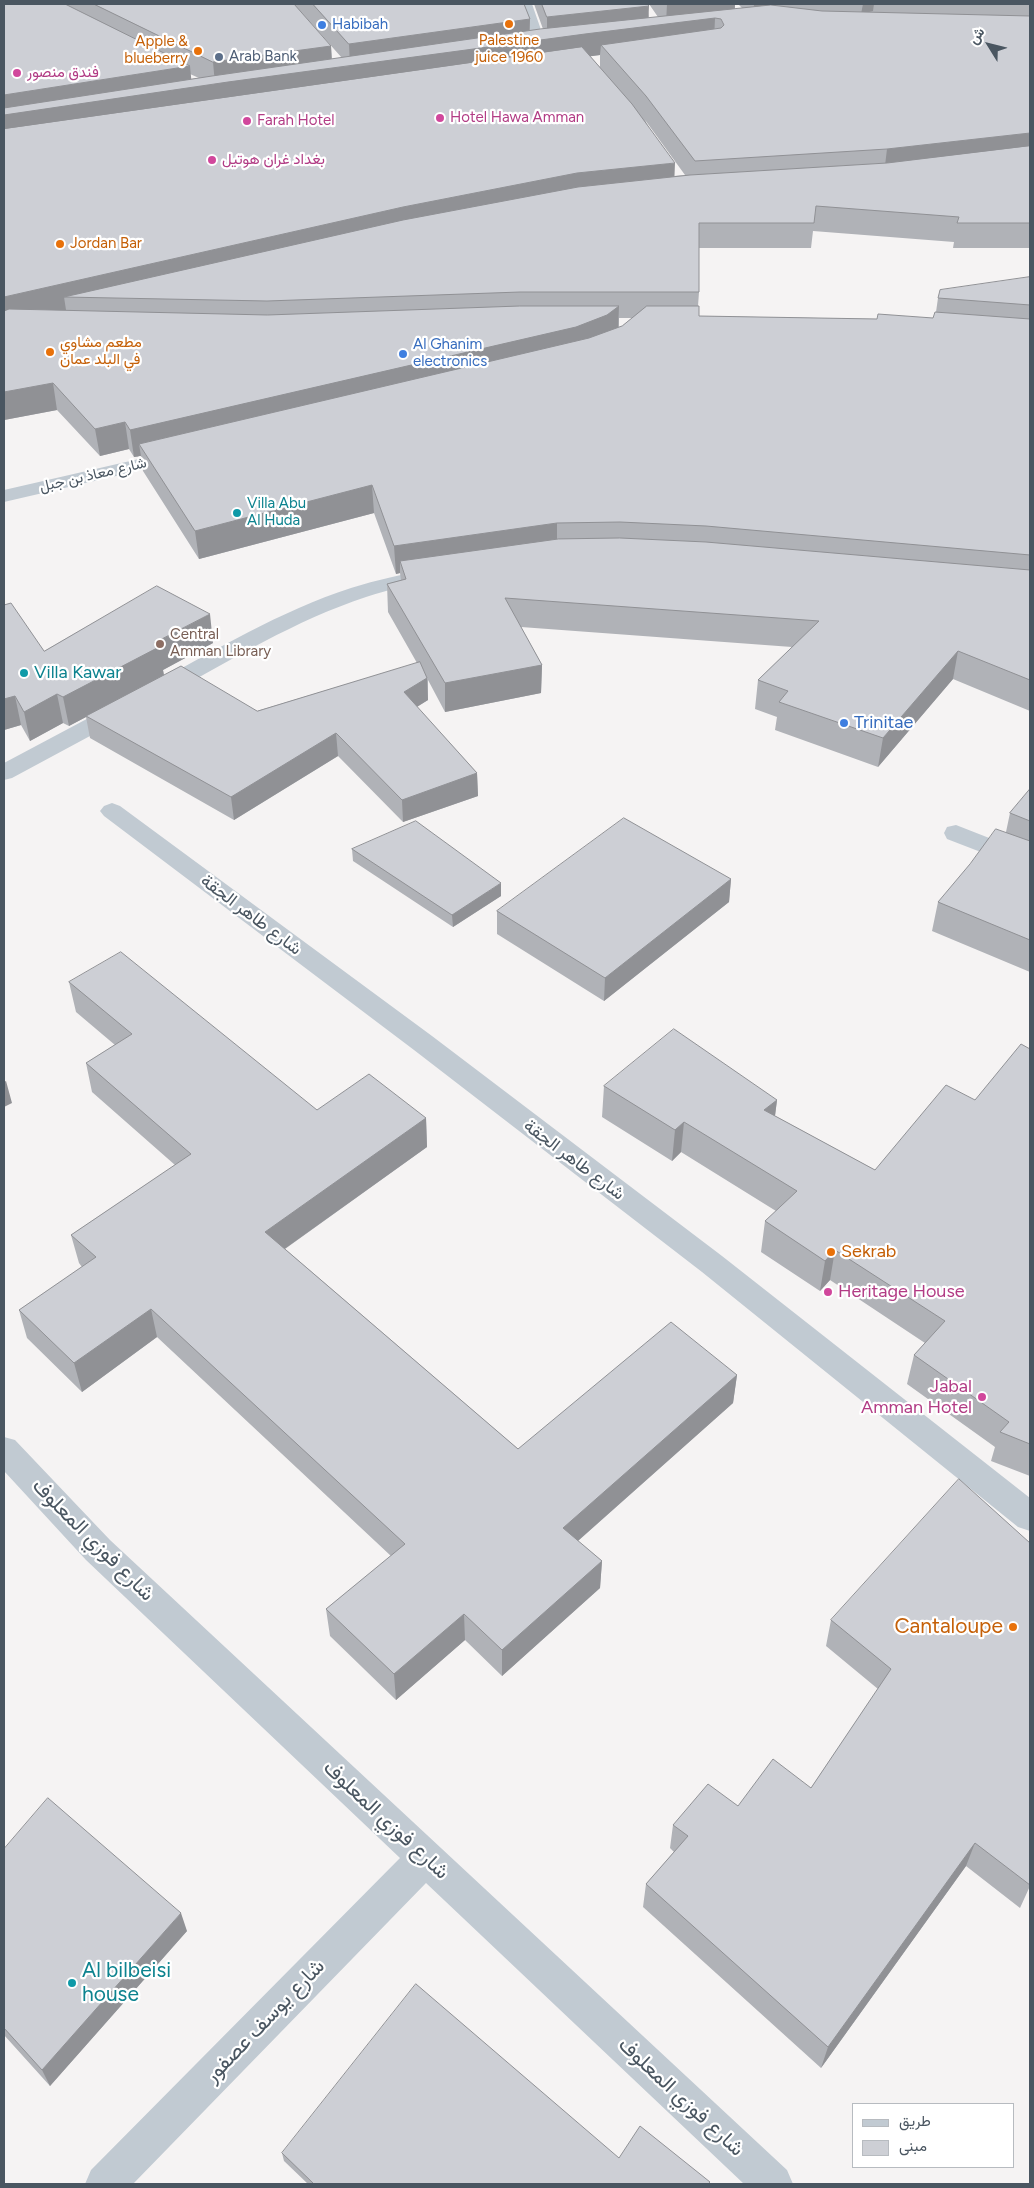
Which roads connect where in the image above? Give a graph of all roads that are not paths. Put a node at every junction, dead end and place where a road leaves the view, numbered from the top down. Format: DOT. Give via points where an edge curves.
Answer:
graph roads {
  1 [pos="525,4"];
  2 [pos="540,46"];
  3 [pos="198,451"];
  4 [pos="4,496"];
  5 [pos="447,573"];
  6 [pos="4,773"];
  7 [pos="112,811"];
  8 [pos="956,833"];
  9 [pos="1030,863"];
  10 [pos="4,1450"];
  11 [pos="1030,1517"];
  12 [pos="426,1857"];
  13 [pos="105,2184"];
  14 [pos="773,2184"];
  1 -- 2 [label="street"];
  3 -- 4 [label="street, شارع معاذ بن جبل"];
  5 -- 6 [label="street" via="368,588 282,624"];
  7 -- 11 [label="street, شارع طاهر الجقة" via="712,1264"];
  8 -- 9 [label="street"];
  10 -- 12 [label="street, شارع فوزي المعلوف" via="98,1550"];
  12 -- 13 [label="street, شارع يوسف عصفور"];
  12 -- 14 [label="street, شارع فوزي المعلوف"];
}
